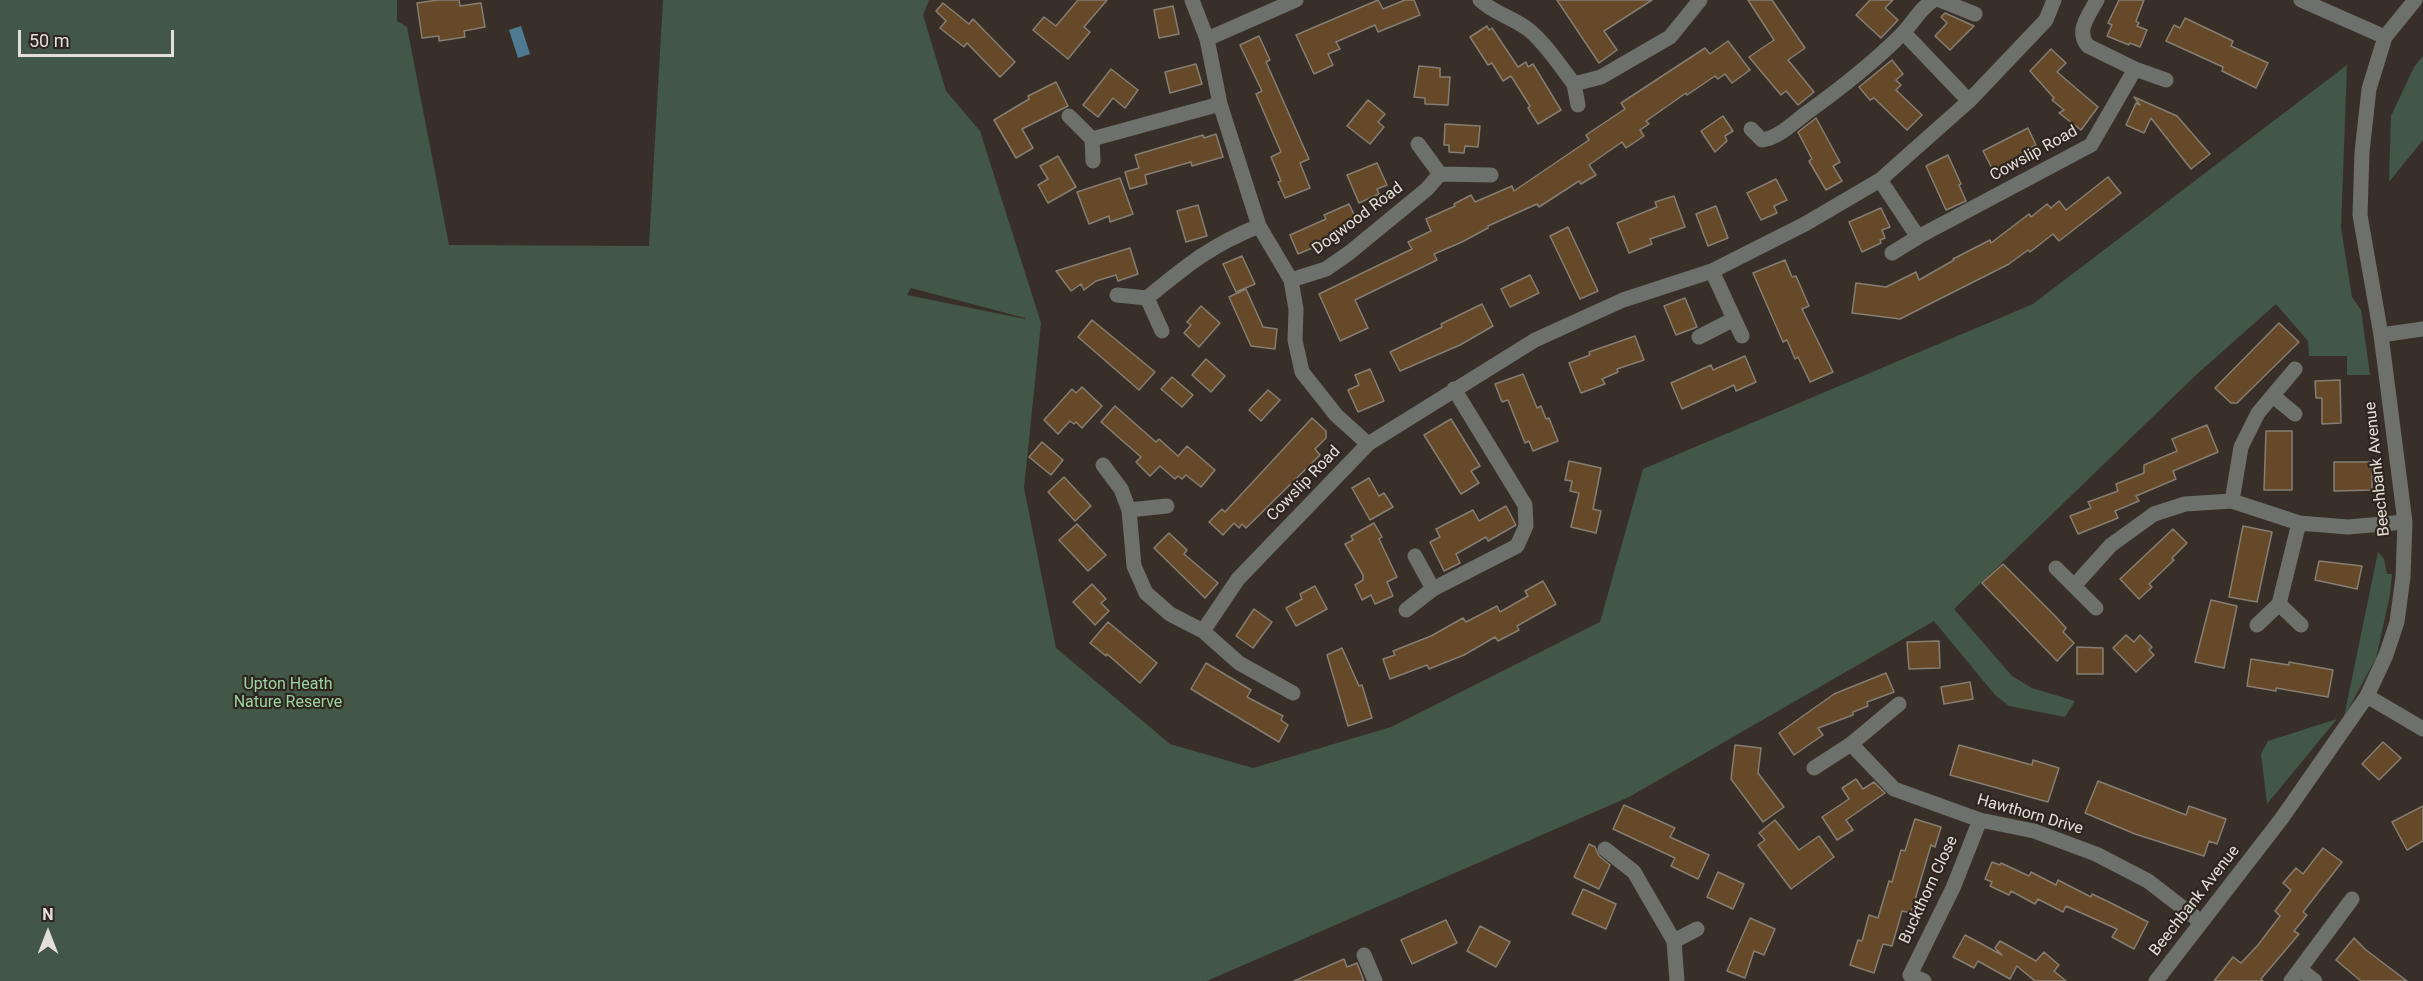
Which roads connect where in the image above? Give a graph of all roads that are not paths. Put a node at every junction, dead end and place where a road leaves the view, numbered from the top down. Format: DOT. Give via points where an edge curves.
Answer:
graph roads {
  1 [pos="1192,0"];
  2 [pos="1296,0"];
  3 [pos="1480,0"];
  4 [pos="1700,0"];
  5 [pos="2054,0"];
  6 [pos="2097,0"];
  7 [pos="2301,0"];
  8 [pos="2415,0"];
  9 [pos="1934,2"];
  10 [pos="1975,14"];
  11 [pos="1904,33"];
  12 [pos="2385,37"];
  13 [pos="1207,39"];
  14 [pos="2135,69"];
  15 [pos="2166,80"];
  16 [pos="1574,84"];
  17 [pos="1969,102"];
  18 [pos="1220,104"];
  19 [pos="1578,105"];
  20 [pos="1069,116"];
  21 [pos="1751,129"];
  22 [pos="1092,139"];
  23 [pos="1418,144"];
  24 [pos="1093,161"];
  25 [pos="1440,174"];
  26 [pos="1491,175"];
  27 [pos="1880,180"];
  28 [pos="1259,226"];
  29 [pos="1918,237"];
  30 [pos="1892,253"];
  31 [pos="1712,271"];
  32 [pos="1291,280"];
  33 [pos="1117,295"];
  34 [pos="1147,298"];
  35 [pos="1734,319"];
  36 [pos="2423,329"];
  37 [pos="1162,331"];
  38 [pos="2381,334"];
  39 [pos="1742,336"];
  40 [pos="1699,337"];
  41 [pos="2295,369"];
  42 [pos="1454,388"];
  43 [pos="2273,396"];
  44 [pos="2295,414"];
  45 [pos="1368,444"];
  46 [pos="1103,465"];
  47 [pos="2232,501"];
  48 [pos="1167,506"];
  49 [pos="1129,510"];
  50 [pos="2405,522"];
  51 [pos="2299,523"];
  52 [pos="1415,556"];
  53 [pos="2056,568"];
  54 [pos="2074,586"];
  55 [pos="1433,590"];
  56 [pos="2279,604"];
  57 [pos="2096,608"];
  58 [pos="1406,610"];
  59 [pos="2257,625"];
  60 [pos="2301,625"];
  61 [pos="1203,631"];
  62 [pos="1293,693"];
  63 [pos="2367,696"];
  64 [pos="1899,704"];
  65 [pos="2423,729"];
  66 [pos="1851,744"];
  67 [pos="1814,768"];
  68 [pos="1980,820"];
  69 [pos="1605,849"];
  70 [pos="2352,899"];
  71 [pos="2200,921"];
  72 [pos="1697,929"];
  73 [pos="1674,941"];
  74 [pos="1364,955"];
  75 [pos="2296,975"];
  76 [pos="1913,979"];
  77 [pos="1376,981"];
  78 [pos="1677,981"];
  79 [pos="2156,981"];
  80 [pos="2315,981"];
  1 -- 13 [label="street"];
  2 -- 13 [label="street"];
  3 -- 16 [label="street" via="1530,31"];
  4 -- 16 [label="street" via="1670,37 1601,77"];
  5 -- 17 [label="street, Cowslip Road" via="2046,20"];
  6 -- 14 [label="street" via="2081,30 2082,40"];
  7 -- 12 [label="street"];
  8 -- 12 [label="street, Beechbank Avenue"];
  9 -- 10 [label="street"];
  9 -- 11 [label="street"];
  11 -- 17 [label="street"];
  11 -- 21 [label="street" via="1854,79 1769,139 1762,140"];
  12 -- 38 [label="street, Beechbank Avenue" via="2369,89 2360,215"];
  13 -- 18 [label="street"];
  14 -- 15 [label="street"];
  14 -- 29 [label="street, Cowslip Road" via="2091,145"];
  16 -- 19 [label="street"];
  17 -- 27 [label="street, Cowslip Road"];
  18 -- 22 [label="street"];
  18 -- 28 [label="street"];
  20 -- 22 [label="street"];
  22 -- 24 [label="street"];
  23 -- 25 [label="street"];
  25 -- 26 [label="street"];
  25 -- 32 [label="street, Dogwood Road" via="1427,189 1326,269"];
  27 -- 29 [label="street"];
  27 -- 31 [label="street, Cowslip Road"];
  28 -- 32 [label="street"];
  28 -- 34 [label="street" via="1193,259"];
  29 -- 30 [label="street, Cowslip Road"];
  31 -- 35 [label="street"];
  31 -- 42 [label="street, Cowslip Road" via="1623,300 1574,322 1535,340"];
  32 -- 45 [label="street" via="1296,309 1295,340 1302,372 1336,415"];
  33 -- 34 [label="street"];
  34 -- 37 [label="street"];
  35 -- 39 [label="street"];
  35 -- 40 [label="street"];
  36 -- 38 [label="street"];
  38 -- 50 [label="street, Beechbank Avenue"];
  41 -- 43 [label="street"];
  42 -- 45 [label="street, Cowslip Road"];
  42 -- 55 [label="street" via="1525,505 1526,526 1517,546"];
  43 -- 44 [label="street"];
  43 -- 47 [label="street" via="2258,413 2241,447"];
  45 -- 61 [label="street, Cowslip Road" via="1238,579"];
  46 -- 49 [label="street" via="1121,489"];
  47 -- 51 [label="street"];
  47 -- 54 [label="street" via="2185,504 2154,514 2111,545"];
  48 -- 49 [label="street"];
  49 -- 61 [label="street" via="1134,567 1146,593 1170,614"];
  50 -- 51 [label="street" via="2348,527"];
  50 -- 63 [label="street, Beechbank Avenue" via="2397,621"];
  51 -- 56 [label="street"];
  52 -- 55 [label="street"];
  53 -- 54 [label="street"];
  54 -- 57 [label="street"];
  55 -- 58 [label="street"];
  56 -- 59 [label="street"];
  56 -- 60 [label="street"];
  61 -- 62 [label="street" via="1239,663"];
  63 -- 65 [label="street"];
  63 -- 71 [label="street, Beechbank Avenue" via="2282,818"];
  64 -- 66 [label="street"];
  66 -- 67 [label="street"];
  66 -- 68 [label="street, Hawthorn Drive" via="1894,789"];
  68 -- 71 [label="street, Hawthorn Drive" via="2034,831 2096,854 2148,881"];
  68 -- 76 [label="street, Buckthorn Close"];
  69 -- 73 [label="street" via="1634,872"];
  70 -- 75 [label="street"];
  71 -- 79 [label="street, Beechbank Avenue"];
  72 -- 73 [label="street"];
  73 -- 78 [label="street"];
  74 -- 77 [label="street"];
  75 -- 80 [label="street"];
}
